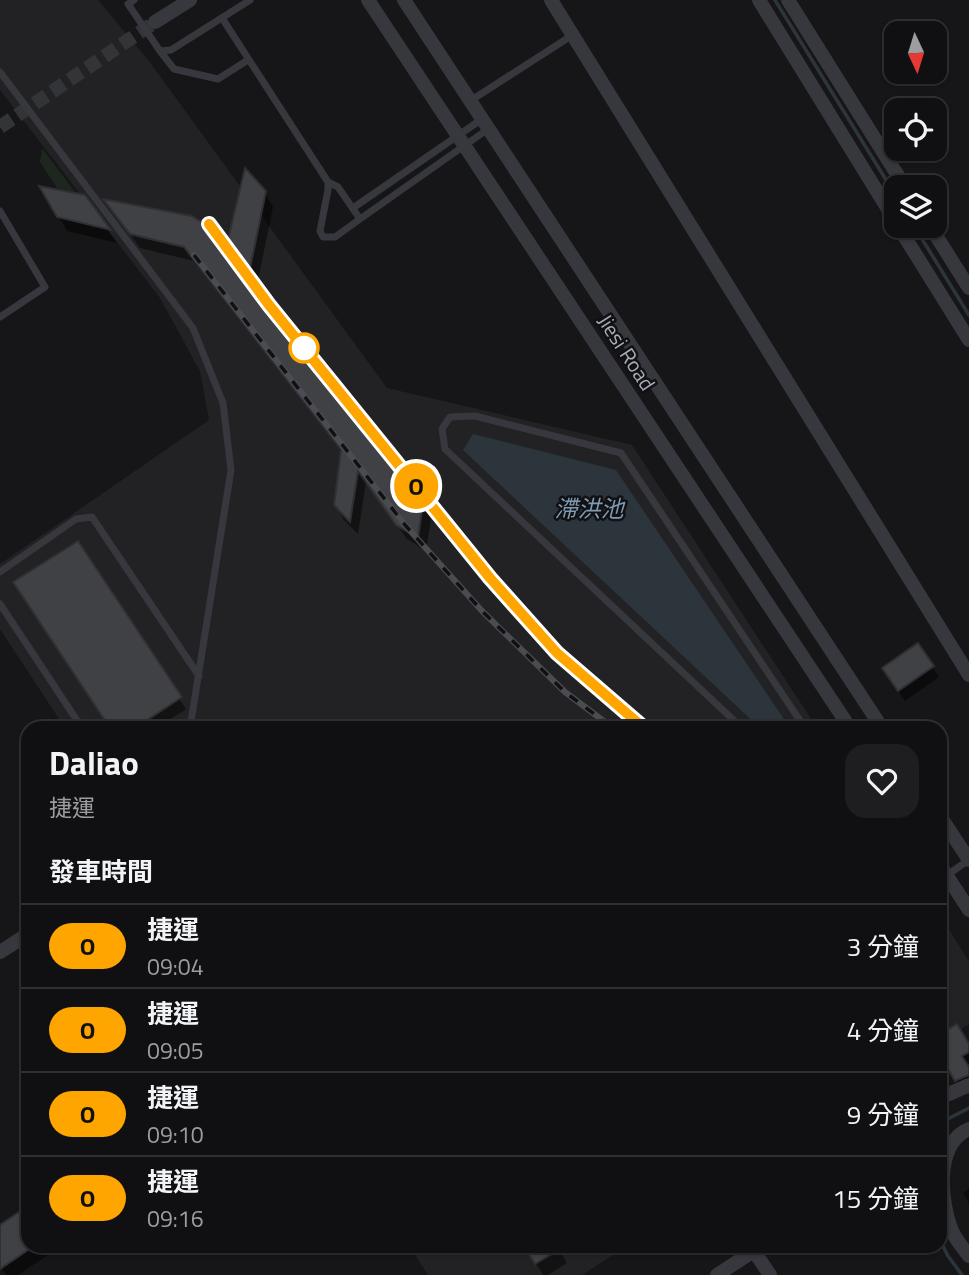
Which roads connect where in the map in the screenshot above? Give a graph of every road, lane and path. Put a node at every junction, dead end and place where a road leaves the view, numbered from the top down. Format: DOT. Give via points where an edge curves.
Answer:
graph roads {
  1 [pos="134,0"];
  2 [pos="190,0"];
  3 [pos="250,0"];
  4 [pos="368,0"];
  5 [pos="404,0"];
  6 [pos="551,0"];
  7 [pos="759,0"];
  8 [pos="788,0"];
  9 [pos="222,18"];
  10 [pos="155,22"];
  11 [pos="571,36"];
  12 [pos="160,51"];
  13 [pos="248,60"];
  14 [pos="0,72"];
  15 [pos="470,102"];
  16 [pos="485,124"];
  17 [pos="463,140"];
  18 [pos="897,175"];
  19 [pos="328,182"];
  20 [pos="884,203"];
  21 [pos="353,208"];
  22 [pos="0,211"];
  23 [pos="360,219"];
  24 [pos="906,238"];
  25 [pos="938,238"];
  26 [pos="969,288"];
  27 [pos="0,317"];
  28 [pos="969,340"];
  29 [pos="0,572"];
  30 [pos="0,604"];
  31 [pos="969,675"];
  32 [pos="199,676"];
  33 [pos="77,721"];
  34 [pos="191,721"];
  35 [pos="735,721"];
  36 [pos="800,721"];
  37 [pos="844,721"];
  38 [pos="877,721"];
  39 [pos="947,827"];
  40 [pos="969,860"];
  41 [pos="947,871"];
  42 [pos="947,881"];
  43 [pos="969,911"];
  44 [pos="21,938"];
  45 [pos="0,952"];
  46 [pos="969,1085"];
  47 [pos="947,1095"];
  48 [pos="969,1129"];
  49 [pos="947,1155"];
  50 [pos="947,1210"];
  51 [pos="750,1253"];
  52 [pos="759,1253"];
  53 [pos="969,1256"];
  54 [pos="718,1275"];
  55 [pos="770,1275"];
  1 -- 12 [label="lane" via="128,4"];
  2 -- 10 [label="street"];
  3 -- 9 [label="lane"];
  4 -- 17 [label="street, Jiesi Road"];
  5 -- 15 [label="street, Jiesi Road"];
  6 -- 11 [label="street"];
  7 -- 20 [label="street"];
  8 -- 18 [label="street"];
  9 -- 12 [label="lane" via="171,50"];
  9 -- 13 [label="lane"];
  11 -- 15 [label="lane"];
  11 -- 31 [label="street"];
  12 -- 13 [label="lane" via="174,69 218,79"];
  13 -- 19 [label="lane"];
  14 -- 32 [label="lane" via="192,328 223,403 231,470"];
  15 -- 16 [label="street, Jiesi Road"];
  16 -- 17 [label="lane"];
  16 -- 17 [label="lane"];
  16 -- 38 [label="street, Jiesi Road"];
  17 -- 21 [label="lane"];
  17 -- 23 [label="lane"];
  17 -- 37 [label="street, Jiesi Road"];
  19 -- 21 [label="lane" via="338,187"];
  19 -- 23 [label="lane" via="321,234 335,237"];
  21 -- 23 [label="lane"];
  22 -- 27 [label="lane" via="45,287"];
  24 -- 28 [label="street"];
  25 -- 26 [label="street"];
  29 -- 32 [label="lane" via="76,519 92,517"];
  30 -- 33 [label="lane"];
  32 -- 34 [label="lane"];
  35 -- 36 [label="lane" via="445,449 442,429 450,417 475,416 621,453"];
  39 -- 40 [label="street"];
  40 -- 41 [label="lane"];
  42 -- 43 [label="street"];
  44 -- 45 [label="street"];
  46 -- 47 [label="street"];
  48 -- 49 [label="street" via="957,1134"];
  50 -- 53 [label="street" via="953,1233"];
  51 -- 54 [label="street"];
  52 -- 55 [label="street"];
}
